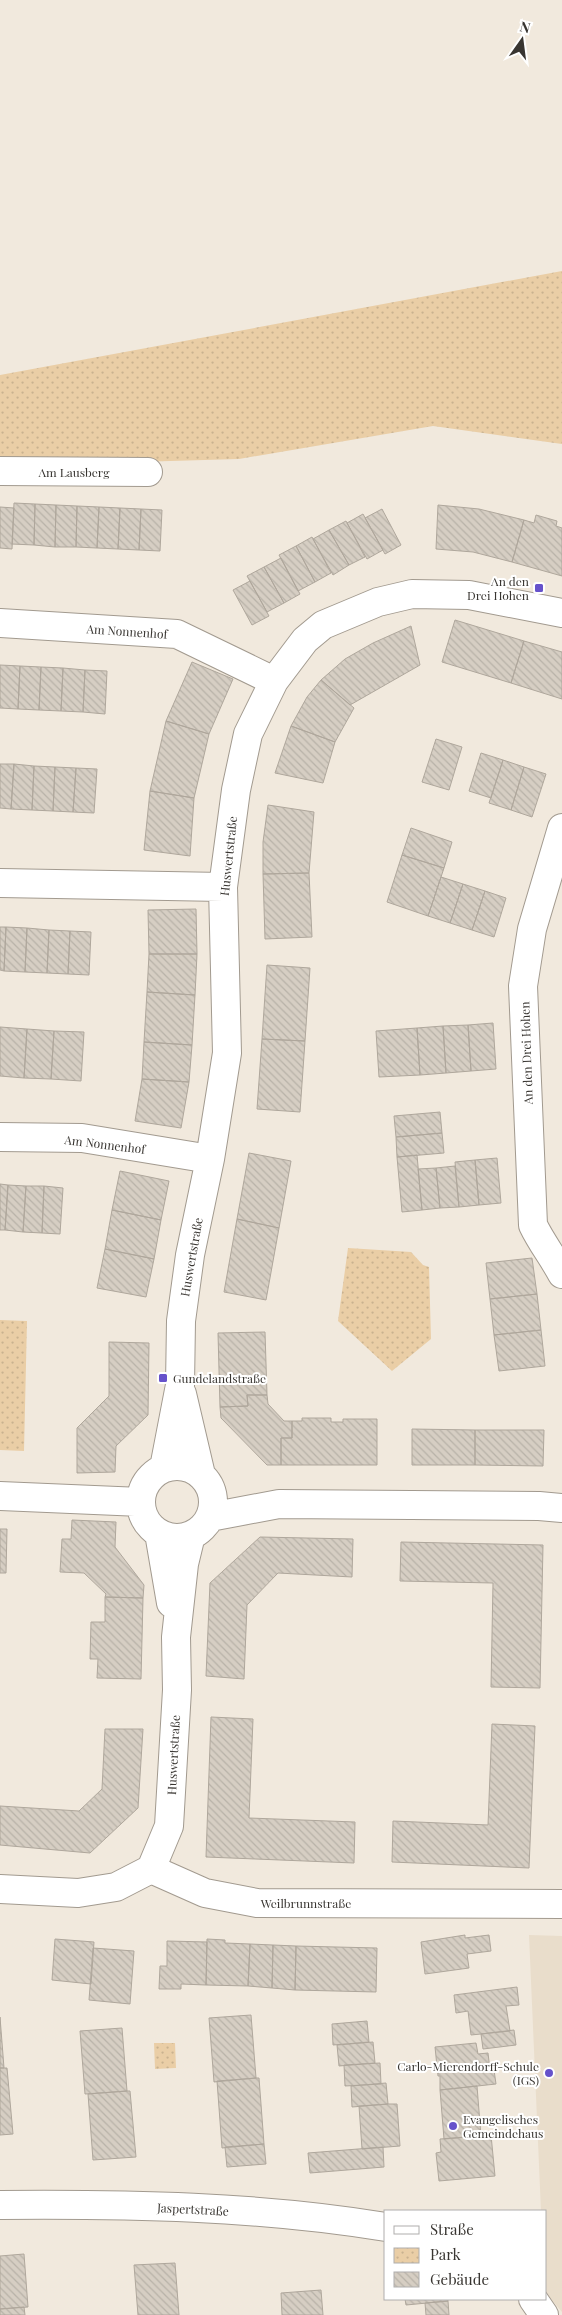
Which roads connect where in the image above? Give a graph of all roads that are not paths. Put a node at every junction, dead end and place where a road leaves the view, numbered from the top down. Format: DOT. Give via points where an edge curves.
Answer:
graph roads {
  1 [pos="0,471"];
  2 [pos="148,472"];
  3 [pos="562,613"];
  4 [pos="0,623"];
  5 [pos="274,682"];
  6 [pos="562,828"];
  7 [pos="0,883"];
  8 [pos="223,886"];
  9 [pos="0,1137"];
  10 [pos="210,1159"];
  11 [pos="562,1274"];
  12 [pos="180,1385"];
  13 [pos="164,1468"];
  14 [pos="206,1482"];
  15 [pos="0,1496"];
  16 [pos="141,1502"];
  17 [pos="280,1504"];
  18 [pos="562,1508"];
  19 [pos="210,1517"];
  20 [pos="159,1533"];
  21 [pos="191,1535"];
  22 [pos="176,1637"];
  23 [pos="151,1870"];
  24 [pos="0,1889"];
  25 [pos="562,1904"];
  26 [pos="0,2205"];
  27 [pos="384,2227"];
  28 [pos="534,2300"];
  29 [pos="544,2315"];
  1 -- 2 [label="street, Am Lausberg"];
  3 -- 5 [label="street, Huswertstraße" via="469,594 412,594 378,602 322,625 292,655"];
  4 -- 5 [label="street, Am Nonnenhof" via="177,634"];
  5 -- 8 [label="street, Huswertstraße" via="248,734 236,790"];
  6 -- 11 [label="street, An den Drei Hohen" via="532,929 523,986 533,1225"];
  7 -- 8 [label="street"];
  8 -- 10 [label="street, Huswertstraße" via="227,1054"];
  9 -- 10 [label="street, Am Nonnenhof" via="82,1138"];
  10 -- 12 [label="street, Huswertstraße" via="182,1311"];
  12 -- 13 [label="street, Huswertstraße"];
  12 -- 14 [label="street, Huswertstraße"];
  13 -- 14 [label="street" via="182,1466"];
  13 -- 16 [label="street" via="148,1482"];
  14 -- 17 [label="street"];
  14 -- 19 [label="street" via="213,1508"];
  15 -- 16 [label="street"];
  16 -- 20 [label="street" via="148,1523"];
  17 -- 18 [label="street"];
  17 -- 19 [label="street"];
  19 -- 21 [label="street"];
  20 -- 21 [label="street" via="175,1538"];
  20 -- 22 [label="street, Huswertstraße"];
  21 -- 22 [label="street, Huswertstraße" via="184,1564"];
  22 -- 23 [label="street, Huswertstraße" via="177,1690 169,1826"];
  23 -- 24 [label="street" via="116,1887 78,1893"];
  23 -- 25 [label="street, Weilbrunnstraße" via="205,1893 257,1903"];
  26 -- 27 [label="street, Jaspertstraße" via="178,2208 300,2215"];
  28 -- 29 [label="street"];
}
